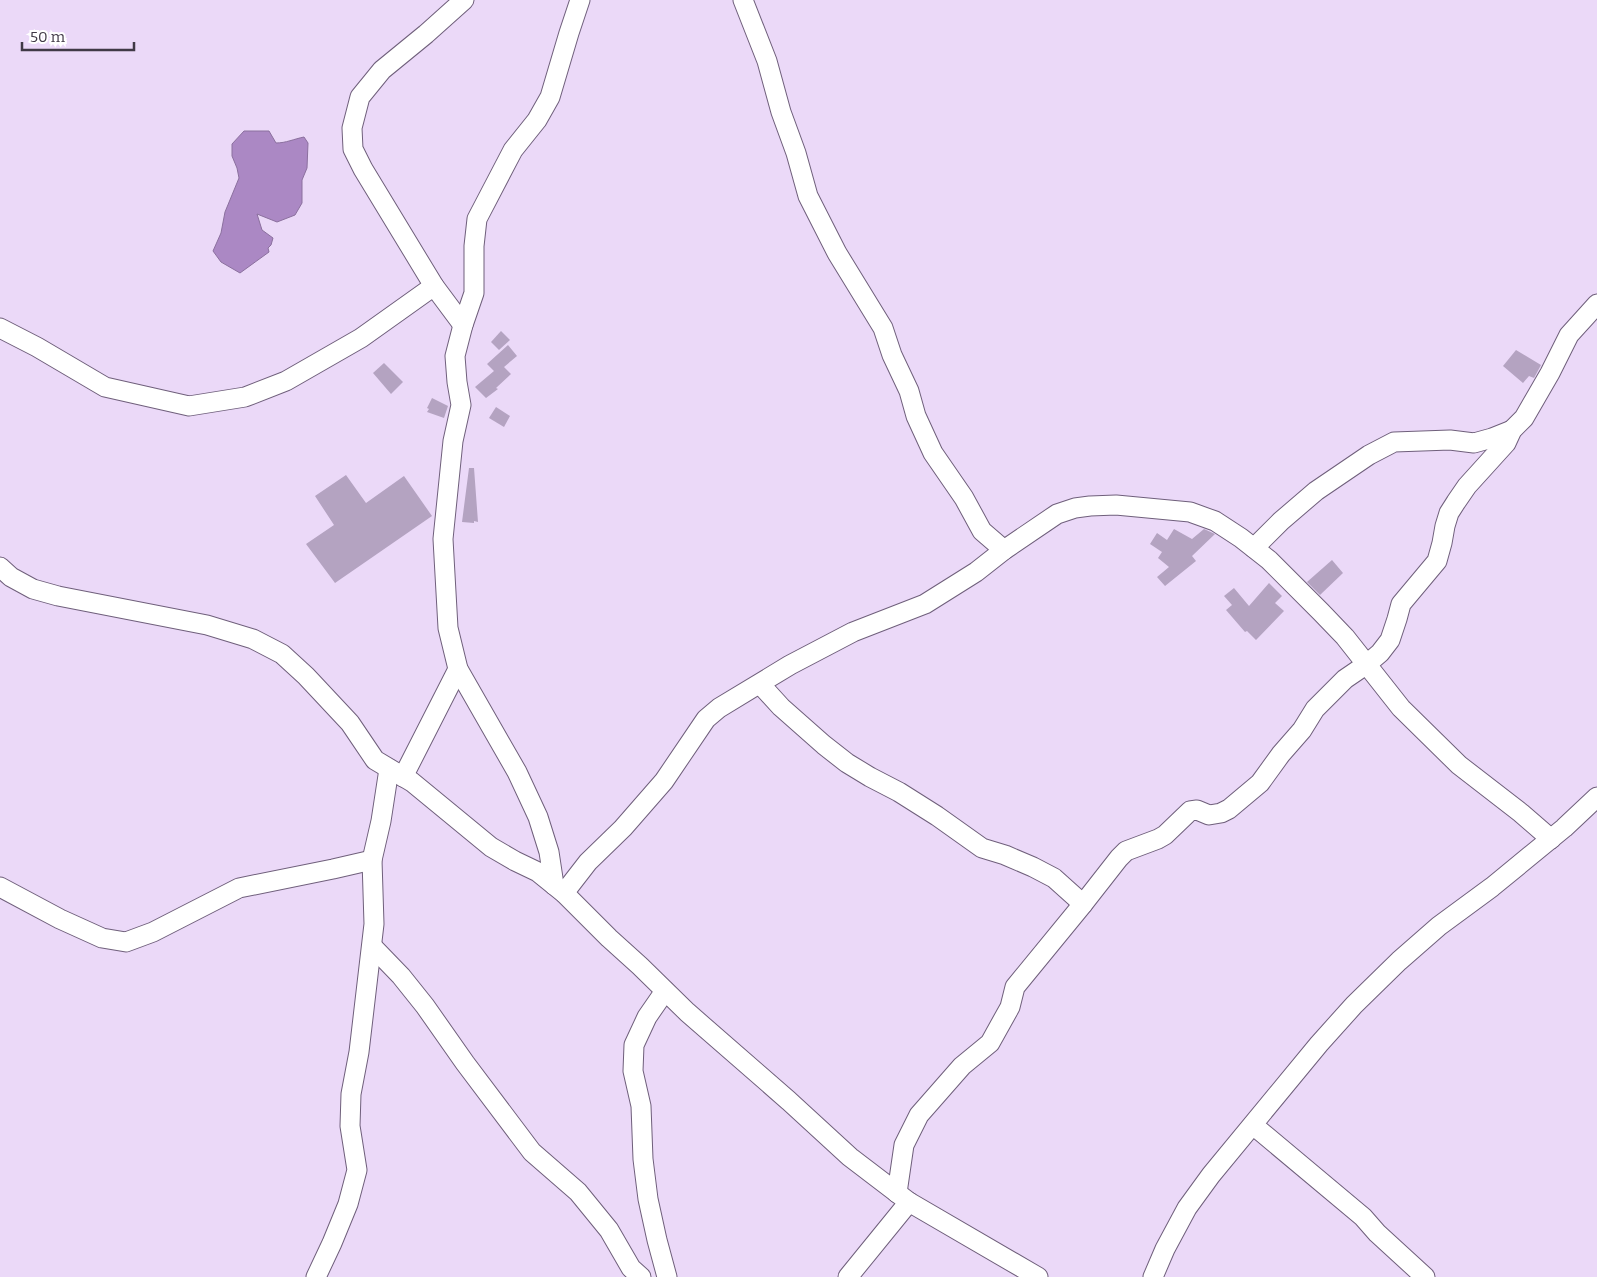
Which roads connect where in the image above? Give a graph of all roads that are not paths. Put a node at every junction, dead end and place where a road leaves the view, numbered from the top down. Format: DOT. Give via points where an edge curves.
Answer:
graph roads {
  1 [pos="464,0"];
  2 [pos="580,0"];
  3 [pos="743,0"];
  4 [pos="434,286"];
  5 [pos="1597,304"];
  6 [pos="463,325"];
  7 [pos="0,328"];
  8 [pos="1512,430"];
  9 [pos="1254,548"];
  10 [pos="1004,550"];
  11 [pos="0,568"];
  12 [pos="1367,664"];
  13 [pos="458,669"];
  14 [pos="760,684"];
  15 [pos="396,773"];
  16 [pos="1597,797"];
  17 [pos="1551,839"];
  18 [pos="372,860"];
  19 [pos="0,887"];
  20 [pos="559,889"];
  21 [pos="1083,904"];
  22 [pos="372,946"];
  23 [pos="665,991"];
  24 [pos="1253,1125"];
  25 [pos="903,1197"];
  26 [pos="1423,1276"];
  27 [pos="316,1277"];
  28 [pos="641,1277"];
  29 [pos="667,1277"];
  30 [pos="848,1277"];
  31 [pos="1038,1277"];
  32 [pos="1153,1277"];
  1 -- 4 [label="street" via="382,70 360,97 352,128 354,149 360,162"];
  2 -- 6 [label="street" via="550,97 537,120 513,150 477,220 474,293"];
  3 -- 10 [label="street" via="767,61 808,196 883,328 932,453 964,498 982,531"];
  4 -- 6 [label="street"];
  4 -- 7 [label="street" via="361,338 286,381 245,397 189,406 105,387"];
  5 -- 8 [label="street" via="1569,335 1524,418"];
  6 -- 13 [label="street" via="455,356 461,405 453,441 443,539 448,628"];
  8 -- 9 [label="street" via="1474,443 1450,440 1394,442 1369,455 1316,492"];
  8 -- 12 [label="street" via="1506,443 1467,486 1449,513 1437,561 1400,604 1390,640"];
  9 -- 10 [label="street" via="1215,521 1190,512 1116,505 1075,508 1057,514"];
  9 -- 12 [label="street" via="1322,612"];
  10 -- 14 [label="street" via="925,604 853,632"];
  11 -- 15 [label="street" via="33,588 58,596 198,623 253,639 282,654 350,723 374,760"];
  12 -- 17 [label="street" via="1401,708 1459,765"];
  12 -- 21 [label="street" via="1345,679 1315,709 1260,783 1245,796 1221,813 1209,815 1190,811 1158,840 1126,851"];
  13 -- 15 [label="street"];
  13 -- 20 [label="street" via="517,772 538,817"];
  14 -- 20 [label="street" via="706,718 664,781 623,828"];
  14 -- 21 [label="street" via="781,707 847,763 907,796 982,848 1033,866 1054,878"];
  15 -- 18 [label="street"];
  15 -- 20 [label="street" via="412,782 490,847 538,872"];
  16 -- 17 [label="street"];
  17 -- 24 [label="street" via="1439,926 1376,982 1319,1044"];
  18 -- 19 [label="street" via="239,888 126,942 102,938"];
  18 -- 22 [label="street"];
  20 -- 23 [label="street"];
  21 -- 25 [label="street" via="1015,987 1010,1007 990,1043 962,1066 919,1115 904,1145"];
  22 -- 27 [label="street" via="351,1094 350,1126 357,1170 348,1204"];
  22 -- 28 [label="street" via="425,1006 532,1152 578,1192 609,1230 631,1268"];
  23 -- 25 [label="street" via="850,1156"];
  23 -- 29 [label="street" via="647,1017 634,1045 633,1071 641,1106 642,1159 648,1199"];
  24 -- 26 [label="street" via="1363,1217"];
  24 -- 32 [label="street" via="1187,1208"];
  25 -- 30 [label="street"];
  25 -- 31 [label="street"];
}
